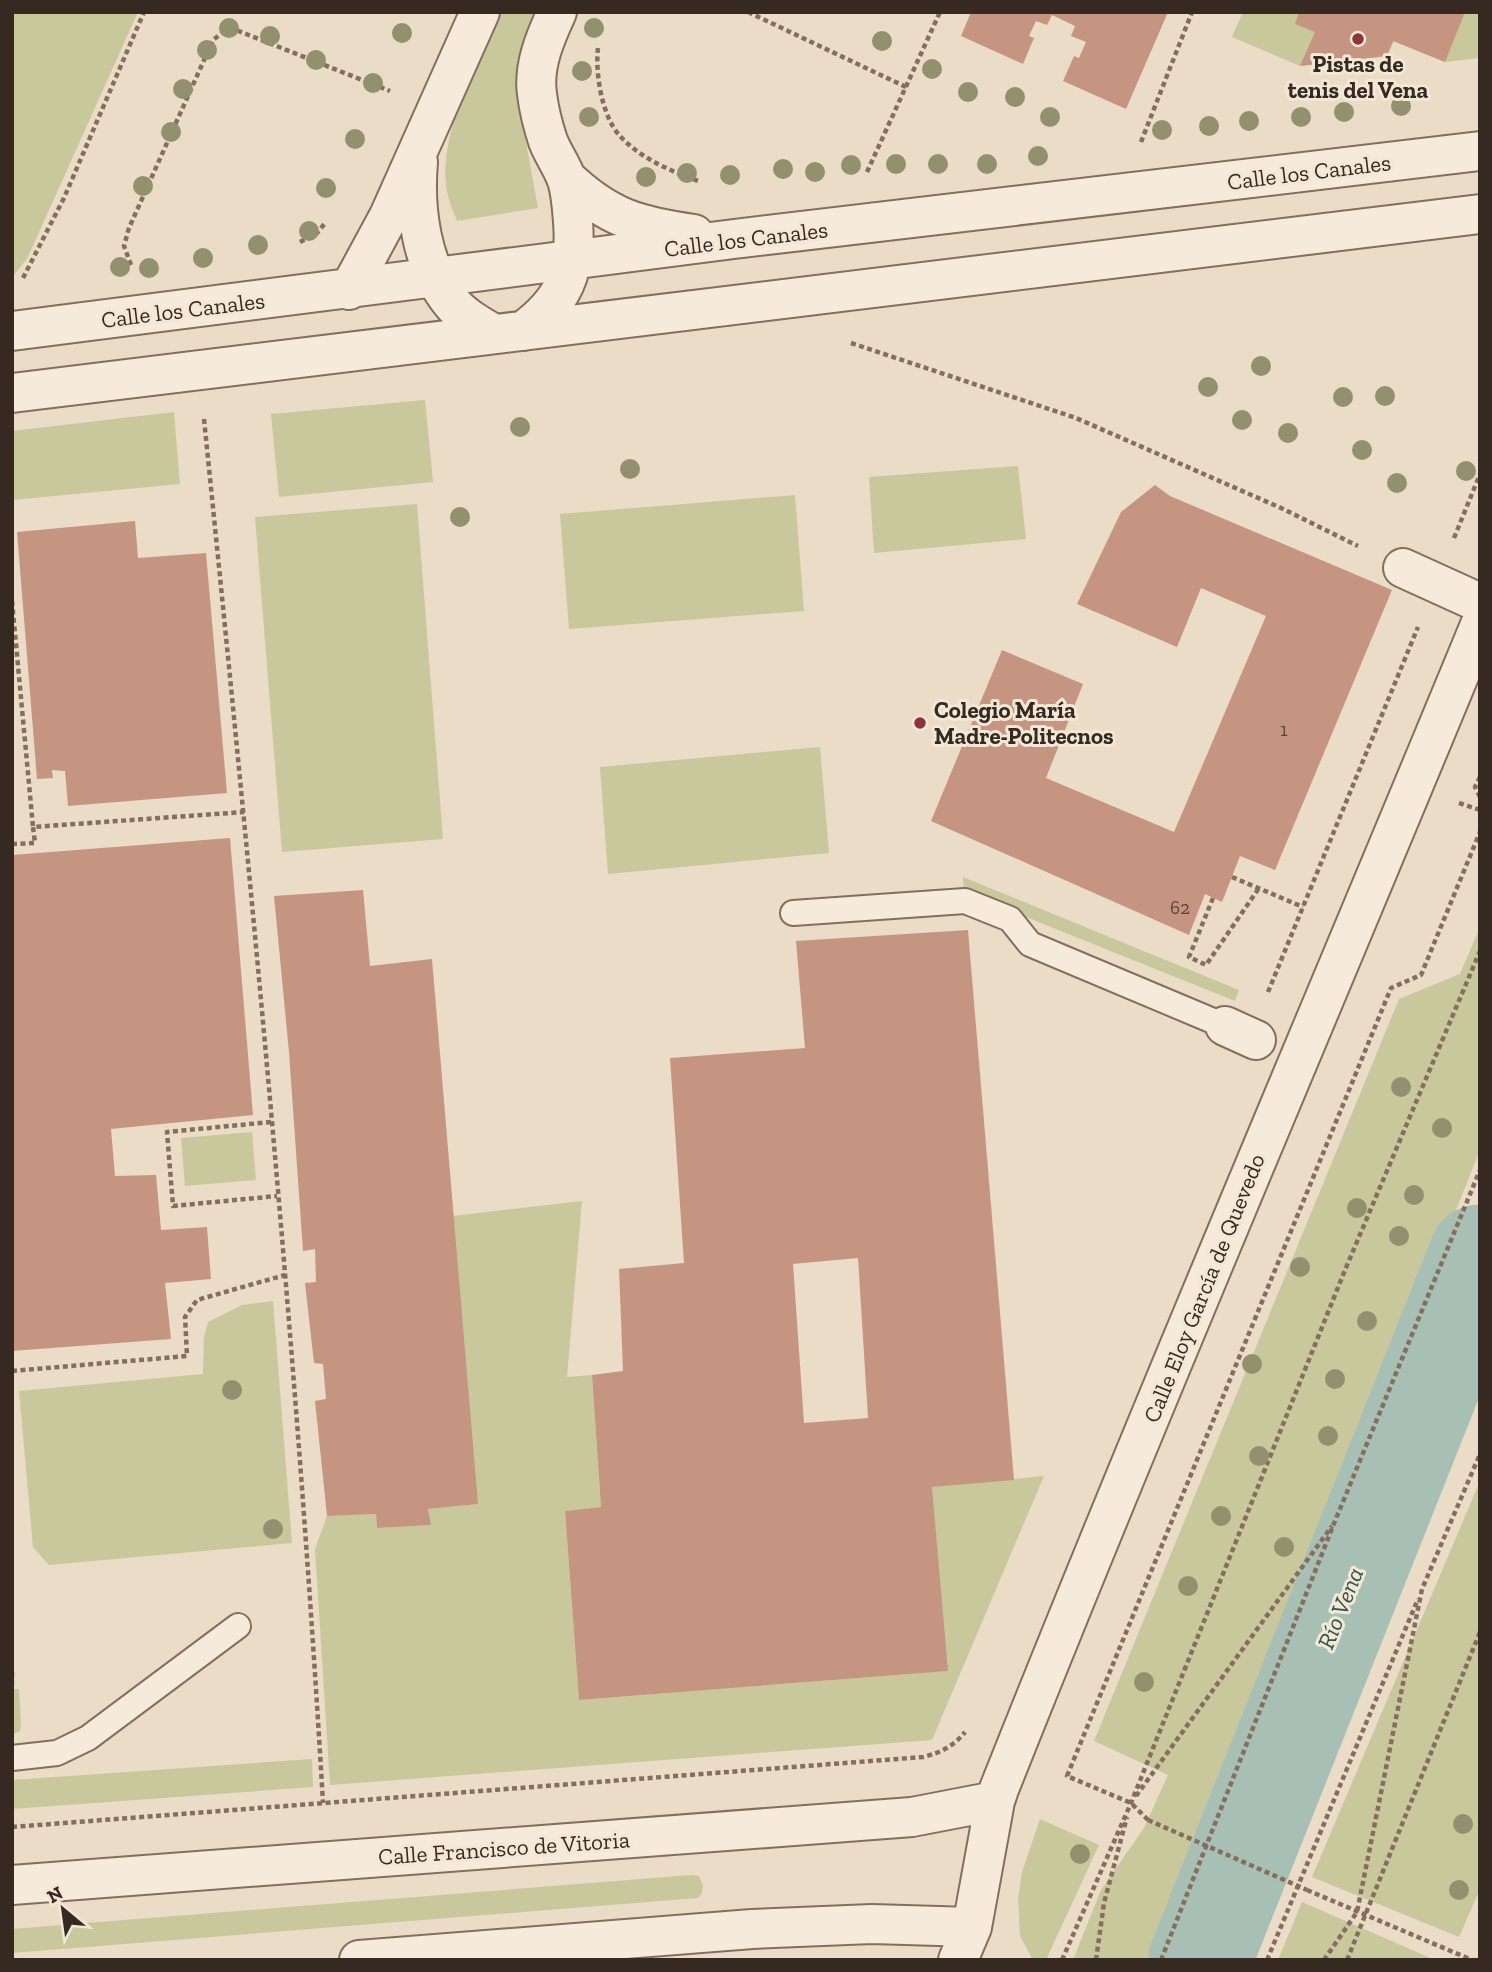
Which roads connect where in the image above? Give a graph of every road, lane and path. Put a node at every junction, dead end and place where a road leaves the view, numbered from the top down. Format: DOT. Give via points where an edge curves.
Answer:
graph roads {
  1 [pos="144,12"];
  2 [pos="480,12"];
  3 [pos="557,12"];
  4 [pos="748,12"];
  5 [pos="940,12"];
  6 [pos="1192,12"];
  7 [pos="598,46"];
  8 [pos="394,82"];
  9 [pos="906,87"];
  10 [pos="391,91"];
  11 [pos="386,102"];
  12 [pos="420,148"];
  13 [pos="1138,148"];
  14 [pos="1480,151"];
  15 [pos="566,178"];
  16 [pos="863,180"];
  17 [pos="703,182"];
  18 [pos="1480,214"];
  19 [pos="330,217"];
  20 [pos="734,240"];
  21 [pos="293,245"];
  22 [pos="574,261"];
  23 [pos="135,271"];
  24 [pos="23,279"];
  25 [pos="436,279"];
  26 [pos="349,290"];
  27 [pos="59,325"];
  28 [pos="12,331"];
  29 [pos="509,333"];
  30 [pos="848,342"];
  31 [pos="65,386"];
  32 [pos="12,393"];
  33 [pos="203,408"];
  34 [pos="1480,474"];
  35 [pos="1419,576"];
  36 [pos="12,601"];
  37 [pos="1480,603"];
  38 [pos="1480,625"];
  39 [pos="1480,777"];
  40 [pos="1480,797"];
  41 [pos="244,811"];
  42 [pos="33,827"];
  43 [pos="1480,832"];
  44 [pos="12,844"];
  45 [pos="1232,877"];
  46 [pos="1259,888"];
  47 [pos="1213,898"];
  48 [pos="1303,907"];
  49 [pos="793,913"];
  50 [pos="1480,951"];
  51 [pos="1244,1034"];
  52 [pos="271,1122"];
  53 [pos="1480,1170"];
  54 [pos="277,1196"];
  55 [pos="285,1275"];
  56 [pos="12,1371"];
  57 [pos="1480,1454"];
  58 [pos="1335,1521"];
  59 [pos="1422,1589"];
  60 [pos="238,1626"];
  61 [pos="1480,1632"];
  62 [pos="12,1672"];
  63 [pos="12,1685"];
  64 [pos="970,1720"];
  65 [pos="12,1758"];
  66 [pos="995,1801"];
  67 [pos="323,1803"];
  68 [pos="1131,1804"];
  69 [pos="12,1827"];
  70 [pos="12,1885"];
  71 [pos="1357,1912"];
  72 [pos="1366,1915"];
  73 [pos="965,1943"];
  74 [pos="359,1960"];
  75 [pos="1062,1960"];
  76 [pos="1097,1960"];
  77 [pos="1161,1960"];
  78 [pos="1267,1960"];
  79 [pos="1324,1960"];
  80 [pos="1347,1960"];
  81 [pos="1472,1960"];
  1 -- 24 [label="path" via="64,198"];
  2 -- 12 [label="street"];
  3 -- 15 [label="street" via="544,40 536,92 549,142"];
  4 -- 9 [label="path"];
  5 -- 9 [label="path"];
  6 -- 13 [label="path"];
  7 -- 17 [label="path" via="602,102 619,135 669,171"];
  8 -- 10 [label="path"];
  9 -- 16 [label="path"];
  10 -- 11 [label="path"];
  10 -- 23 [label="path" via="236,30 222,33 213,40 129,228 124,246"];
  12 -- 25 [label="street" via="420,221"];
  12 -- 26 [label="street"];
  14 -- 20 [label="street, Calle los Canales"];
  15 -- 20 [label="street" via="588,199 618,217 657,229"];
  15 -- 22 [label="street" via="572,201"];
  18 -- 29 [label="street"];
  19 -- 21 [label="path" via="317,233"];
  20 -- 22 [label="street, Calle los Canales"];
  22 -- 25 [label="street, Calle los Canales"];
  22 -- 29 [label="street" via="543,317"];
  25 -- 26 [label="street, Calle los Canales"];
  25 -- 29 [label="street" via="468,318"];
  26 -- 27 [label="street, Calle los Canales"];
  27 -- 28 [label="street, Calle los Canales"];
  27 -- 31 [label="street"];
  29 -- 31 [label="street"];
  30 -- 35 [label="path" via="1076,418 1281,508"];
  31 -- 32 [label="street"];
  33 -- 41 [label="path"];
  34 -- 35 [label="path"];
  35 -- 37 [label="street"];
  35 -- 48 [label="path"];
  36 -- 42 [label="path"];
  38 -- 66 [label="street, Calle Eloy García de Quevedo"];
  39 -- 40 [label="path" via="1475,787"];
  41 -- 42 [label="path"];
  41 -- 52 [label="path"];
  42 -- 44 [label="path" via="34,843"];
  43 -- 68 [label="path" via="1421,975 1391,988 1067,1776"];
  45 -- 46 [label="path"];
  46 -- 47 [label="path" via="1206,965 1189,957"];
  46 -- 48 [label="path"];
  48 -- 51 [label="path"];
  49 -- 51 [label="lane" via="965,901 1010,919 1031,944"];
  50 -- 68 [label="path" via="1345,1270"];
  52 -- 54 [label="path"];
  52 -- 54 [label="path" via="167,1132 173,1206"];
  53 -- 58 [label="path"];
  54 -- 55 [label="path"];
  55 -- 56 [label="path" via="197,1300 185,1317 187,1356"];
  55 -- 67 [label="path"];
  57 -- 59 [label="path"];
  58 -- 68 [label="path"];
  58 -- 77 [label="path"];
  59 -- 71 [label="path"];
  59 -- 78 [label="path"];
  60 -- 65 [label="lane" via="88,1738 57,1753"];
  61 -- 72 [label="path"];
  62 -- 63 [label="path"];
  64 -- 67 [label="path" via="955,1743 923,1757"];
  66 -- 70 [label="street, Calle Francisco de Vitoria" via="912,1817"];
  66 -- 73 [label="street, Calle Eloy García de Quevedo"];
  67 -- 69 [label="path"];
  68 -- 71 [label="path, bridge" via="1148,1820"];
  68 -- 75 [label="path"];
  68 -- 76 [label="path" via="1104,1903"];
  71 -- 72 [label="path"];
  71 -- 79 [label="path"];
  72 -- 80 [label="path"];
  72 -- 81 [label="path"];
  73 -- 74 [label="street" via="872,1924"];
}
